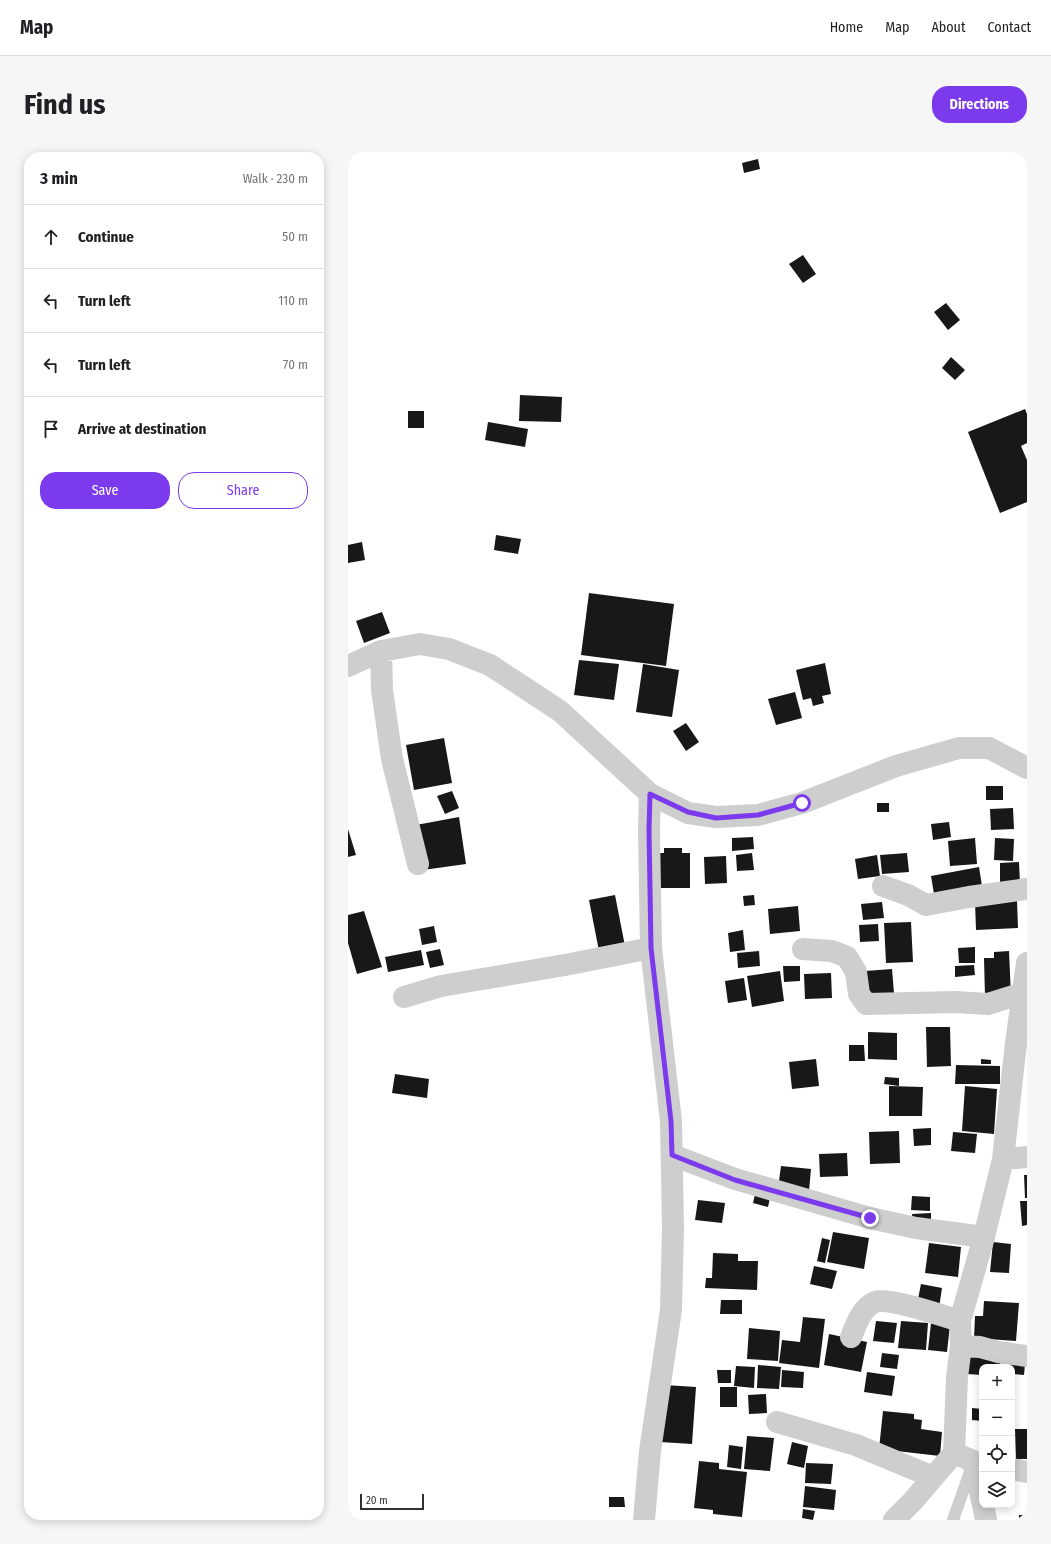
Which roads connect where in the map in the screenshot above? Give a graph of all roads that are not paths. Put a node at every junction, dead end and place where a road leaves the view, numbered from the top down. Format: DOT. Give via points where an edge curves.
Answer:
graph roads {
  1 [pos="381,651"];
  2 [pos="348,666"];
  3 [pos="1027,768"];
  4 [pos="650,794"];
  5 [pos="418,864"];
  6 [pos="883,886"];
  7 [pos="1027,889"];
  8 [pos="651,948"];
  9 [pos="802,949"];
  10 [pos="1027,963"];
  11 [pos="1023,993"];
  12 [pos="404,996"];
  13 [pos="672,1155"];
  14 [pos="1027,1157"];
  15 [pos="1003,1159"];
  16 [pos="984,1237"];
  17 [pos="960,1320"];
  18 [pos="851,1337"];
  19 [pos="961,1346"];
  20 [pos="1027,1356"];
  21 [pos="777,1422"];
  22 [pos="970,1459"];
  23 [pos="1015,1470"];
  24 [pos="1027,1472"];
  25 [pos="933,1477"];
  26 [pos="979,1490"];
  27 [pos="984,1508"];
  28 [pos="644,1520"];
  29 [pos="894,1520"];
  30 [pos="953,1520"];
  31 [pos="986,1520"];
  1 -- 2 [label="street"];
  1 -- 4 [label="street" via="420,644 449,649 490,665 560,710"];
  1 -- 5 [label="street" via="382,690 392,759"];
  3 -- 4 [label="street" via="989,748 959,748 896,766 802,803 758,815 716,818 688,812"];
  4 -- 8 [label="street"];
  6 -- 7 [label="street" via="926,905"];
  8 -- 12 [label="street" via="441,986"];
  8 -- 13 [label="street" via="671,1121"];
  9 -- 11 [label="street" via="832,951 847,957 856,972 859,994 866,1004 988,1004"];
  10 -- 11 [label="street"];
  11 -- 15 [label="street"];
  13 -- 16 [label="street" via="735,1180 870,1218 916,1228"];
  13 -- 28 [label="street" via="671,1310 650,1451"];
  14 -- 15 [label="street"];
  15 -- 16 [label="street"];
  16 -- 17 [label="street"];
  17 -- 18 [label="street" via="893,1301 875,1302 862,1312"];
  17 -- 19 [label="street"];
  19 -- 20 [label="street"];
  19 -- 22 [label="street" via="957,1377"];
  21 -- 25 [label="street" via="856,1445"];
  22 -- 25 [label="street"];
  22 -- 26 [label="street"];
  22 -- 30 [label="lane"];
  23 -- 24 [label="street"];
  25 -- 29 [label="street"];
  27 -- 31 [label="street"];
}
